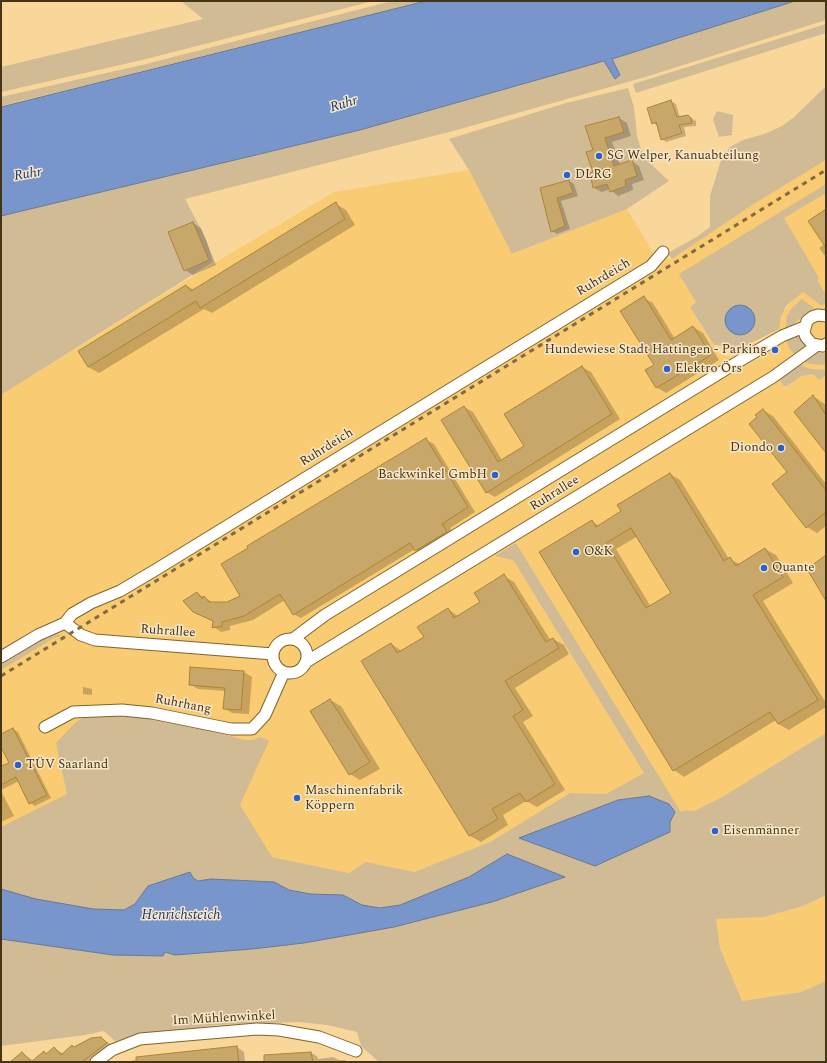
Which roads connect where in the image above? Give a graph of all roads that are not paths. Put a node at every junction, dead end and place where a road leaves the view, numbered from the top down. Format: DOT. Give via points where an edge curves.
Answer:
graph roads {
  1 [pos="664,252"];
  2 [pos="826,316"];
  3 [pos="804,326"];
  4 [pos="821,345"];
  5 [pos="65,623"];
  6 [pos="293,639"];
  7 [pos="273,654"];
  8 [pos="1,657"];
  9 [pos="306,662"];
  10 [pos="284,672"];
  11 [pos="45,727"];
  12 [pos="356,1051"];
  13 [pos="96,1062"];
  1 -- 5 [label="street, Ruhrdeich" via="645,270 120,591 80,609"];
  2 -- 3 [label="street, Ruhrallee" via="812,317"];
  3 -- 4 [label="street, Ruhrallee" via="806,337 812,344"];
  3 -- 6 [label="street, Ruhrallee" via="741,360 325,615"];
  4 -- 9 [label="street, Ruhrallee" via="761,385"];
  5 -- 7 [label="street, Ruhrallee" via="81,635 95,640"];
  5 -- 8 [label="street, Ruhrdeich" via="38,635"];
  6 -- 7 [label="street, Ruhrallee" via="280,642"];
  6 -- 9 [label="street" via="300,641 305,647"];
  7 -- 10 [label="street" via="274,663"];
  9 -- 10 [label="street, Ruhrallee" via="296,672"];
  10 -- 11 [label="street, Ruhrhang" via="265,715 252,729 231,729 152,713 122,710 73,712"];
  12 -- 13 [label="street, Im Mühlenwinkel" via="319,1037 257,1029 140,1039 112,1050"];
}
